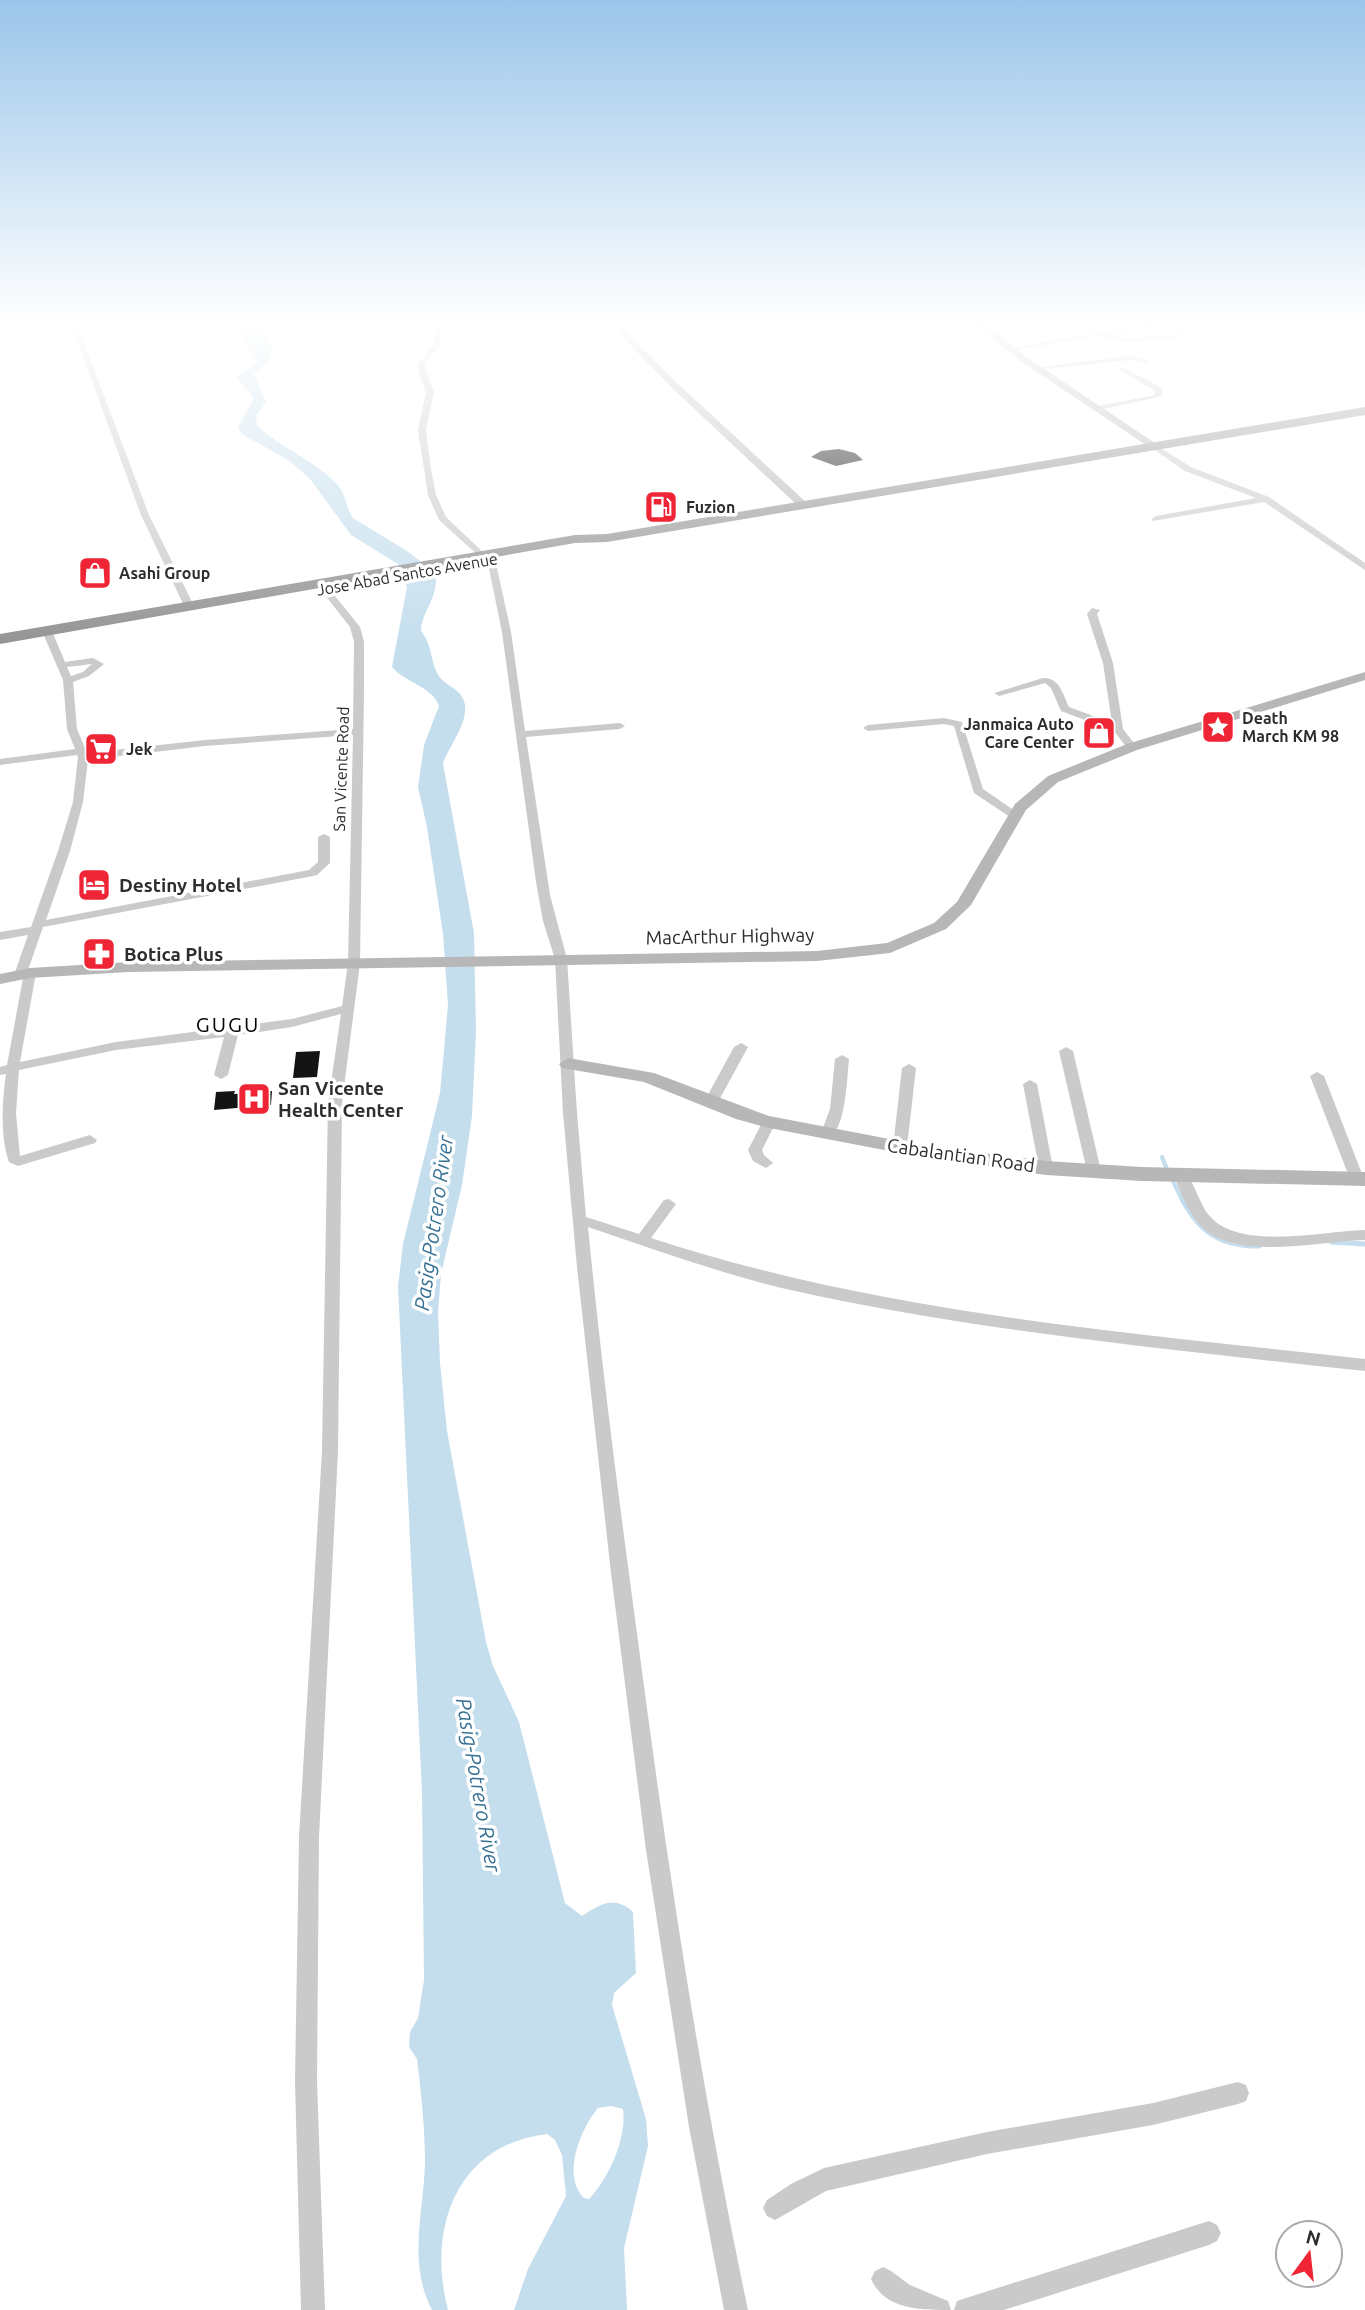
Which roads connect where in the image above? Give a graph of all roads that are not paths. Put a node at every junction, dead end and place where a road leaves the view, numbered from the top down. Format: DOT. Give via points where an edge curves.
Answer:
graph roads {
  1 [pos="113,429"];
  2 [pos="422,429"];
  3 [pos="721,429"];
  4 [pos="1128,429"];
  5 [pos="1249,429"];
  6 [pos="1154,445"];
  7 [pos="1266,499"];
  8 [pos="802,504"];
  9 [pos="1156,519"];
  10 [pos="482,558"];
  11 [pos="1365,567"];
  12 [pos="328,585"];
  13 [pos="199,606"];
  14 [pos="1095,610"];
  15 [pos="47,631"];
  16 [pos="0,639"];
  17 [pos="62,665"];
  18 [pos="1365,676"];
  19 [pos="68,680"];
  20 [pos="999,693"];
  21 [pos="620,726"];
  22 [pos="868,728"];
  23 [pos="1118,729"];
  24 [pos="356,732"];
  25 [pos="520,734"];
  26 [pos="1132,747"];
  27 [pos="83,754"];
  28 [pos="0,762"];
  29 [pos="1014,815"];
  30 [pos="324,837"];
  31 [pos="35,928"];
  32 [pos="0,936"];
  33 [pos="557,959"];
  34 [pos="357,962"];
  35 [pos="25,974"];
  36 [pos="0,979"];
  37 [pos="349,1008"];
  38 [pos="232,1032"];
  39 [pos="741,1047"];
  40 [pos="1066,1051"];
  41 [pos="842,1059"];
  42 [pos="568,1064"];
  43 [pos="909,1068"];
  44 [pos="6,1069"];
  45 [pos="221,1075"];
  46 [pos="1317,1076"];
  47 [pos="1030,1084"];
  48 [pos="711,1102"];
  49 [pos="769,1122"];
  50 [pos="828,1133"];
  51 [pos="90,1140"];
  52 [pos="900,1147"];
  53 [pos="766,1163"];
  54 [pos="1046,1168"];
  55 [pos="1094,1171"];
  56 [pos="1180,1173"];
  57 [pos="1361,1179"];
  58 [pos="668,1204"];
  59 [pos="582,1220"];
  60 [pos="1365,1235"];
  61 [pos="642,1240"];
  62 [pos="1365,1364"];
  63 [pos="1238,2093"];
  64 [pos="775,2208"];
  65 [pos="1209,2233"];
  66 [pos="883,2279"];
  67 [pos="313,2310"];
  68 [pos="736,2310"];
  69 [pos="939,2310"];
  70 [pos="966,2310"];
  1 -- 13 [label="street" via="145,515"];
  2 -- 10 [label="street" via="432,495 442,518"];
  3 -- 8 [label="main road"];
  4 -- 6 [label="main road"];
  5 -- 6 [label="highway, Jose Abad Santos Avenue"];
  6 -- 7 [label="street" via="1188,469"];
  6 -- 8 [label="highway, Jose Abad Santos Avenue"];
  7 -- 9 [label="street"];
  7 -- 11 [label="street"];
  8 -- 10 [label="highway, Jose Abad Santos Avenue" via="600,542"];
  10 -- 12 [label="highway, Jose Abad Santos Avenue"];
  10 -- 25 [label="street" via="508,633"];
  12 -- 13 [label="highway, Jose Abad Santos Avenue" via="219,607"];
  12 -- 24 [label="street, San Vicente Road" via="357,634"];
  13 -- 15 [label="highway, Jose Abad Santos Avenue"];
  14 -- 23 [label="street"];
  15 -- 16 [label="highway, Jose Abad Santos Avenue"];
  15 -- 17 [label="street"];
  17 -- 19 [label="street"];
  17 -- 19 [label="street" via="99,664"];
  18 -- 26 [label="main road, MacArthur Highway"];
  19 -- 27 [label="street" via="72,729"];
  20 -- 23 [label="street" via="1046,680 1055,687 1065,709"];
  21 -- 25 [label="street"];
  22 -- 29 [label="street" via="930,721 958,724 978,791"];
  23 -- 26 [label="street"];
  24 -- 27 [label="street"];
  24 -- 34 [label="street, San Vicente Road"];
  25 -- 33 [label="street" via="527,802"];
  26 -- 29 [label="main road, MacArthur Highway" via="1053,779"];
  27 -- 28 [label="street"];
  27 -- 31 [label="street" via="78,802"];
  29 -- 33 [label="main road, MacArthur Highway" via="963,905 940,926 890,947 817,956"];
  30 -- 31 [label="street" via="324,863 313,873"];
  31 -- 32 [label="street"];
  31 -- 35 [label="street"];
  33 -- 34 [label="main road, MacArthur Highway"];
  33 -- 42 [label="street"];
  34 -- 35 [label="main road, MacArthur Highway"];
  34 -- 37 [label="street, San Vicente Road"];
  35 -- 36 [label="main road, MacArthur Highway"];
  35 -- 44 [label="street"];
  37 -- 38 [label="street" via="306,1022"];
  37 -- 67 [label="street, San Vicente Road" via="335,1103 330,1451 309,1837 306,2081"];
  38 -- 44 [label="street" via="116,1046"];
  38 -- 45 [label="street"];
  39 -- 48 [label="street"];
  40 -- 55 [label="street"];
  41 -- 50 [label="street" via="837,1109"];
  42 -- 48 [label="main road, Cabalantian Road" via="648,1077"];
  42 -- 59 [label="street"];
  43 -- 52 [label="street"];
  44 -- 51 [label="street" via="14,1159"];
  46 -- 57 [label="street"];
  47 -- 54 [label="street"];
  48 -- 49 [label="main road, Cabalantian Road"];
  49 -- 50 [label="main road, Cabalantian Road"];
  49 -- 53 [label="street" via="755,1150"];
  50 -- 52 [label="main road, Cabalantian Road"];
  52 -- 54 [label="main road, Cabalantian Road"];
  54 -- 55 [label="main road, Cabalantian Road"];
  55 -- 56 [label="main road, Cabalantian Road"];
  56 -- 57 [label="main road, Cabalantian Road"];
  56 -- 60 [label="street" via="1202,1217 1226,1235 1247,1240"];
  58 -- 61 [label="street"];
  59 -- 61 [label="street"];
  59 -- 68 [label="street" via="589,1317 665,1917 699,2131"];
  61 -- 62 [label="street" via="791,1285 889,1305 1069,1332"];
  63 -- 64 [label="street" via="824,2180"];
  65 -- 70 [label="street"];
  66 -- 69 [label="street" via="893,2292"];
}
